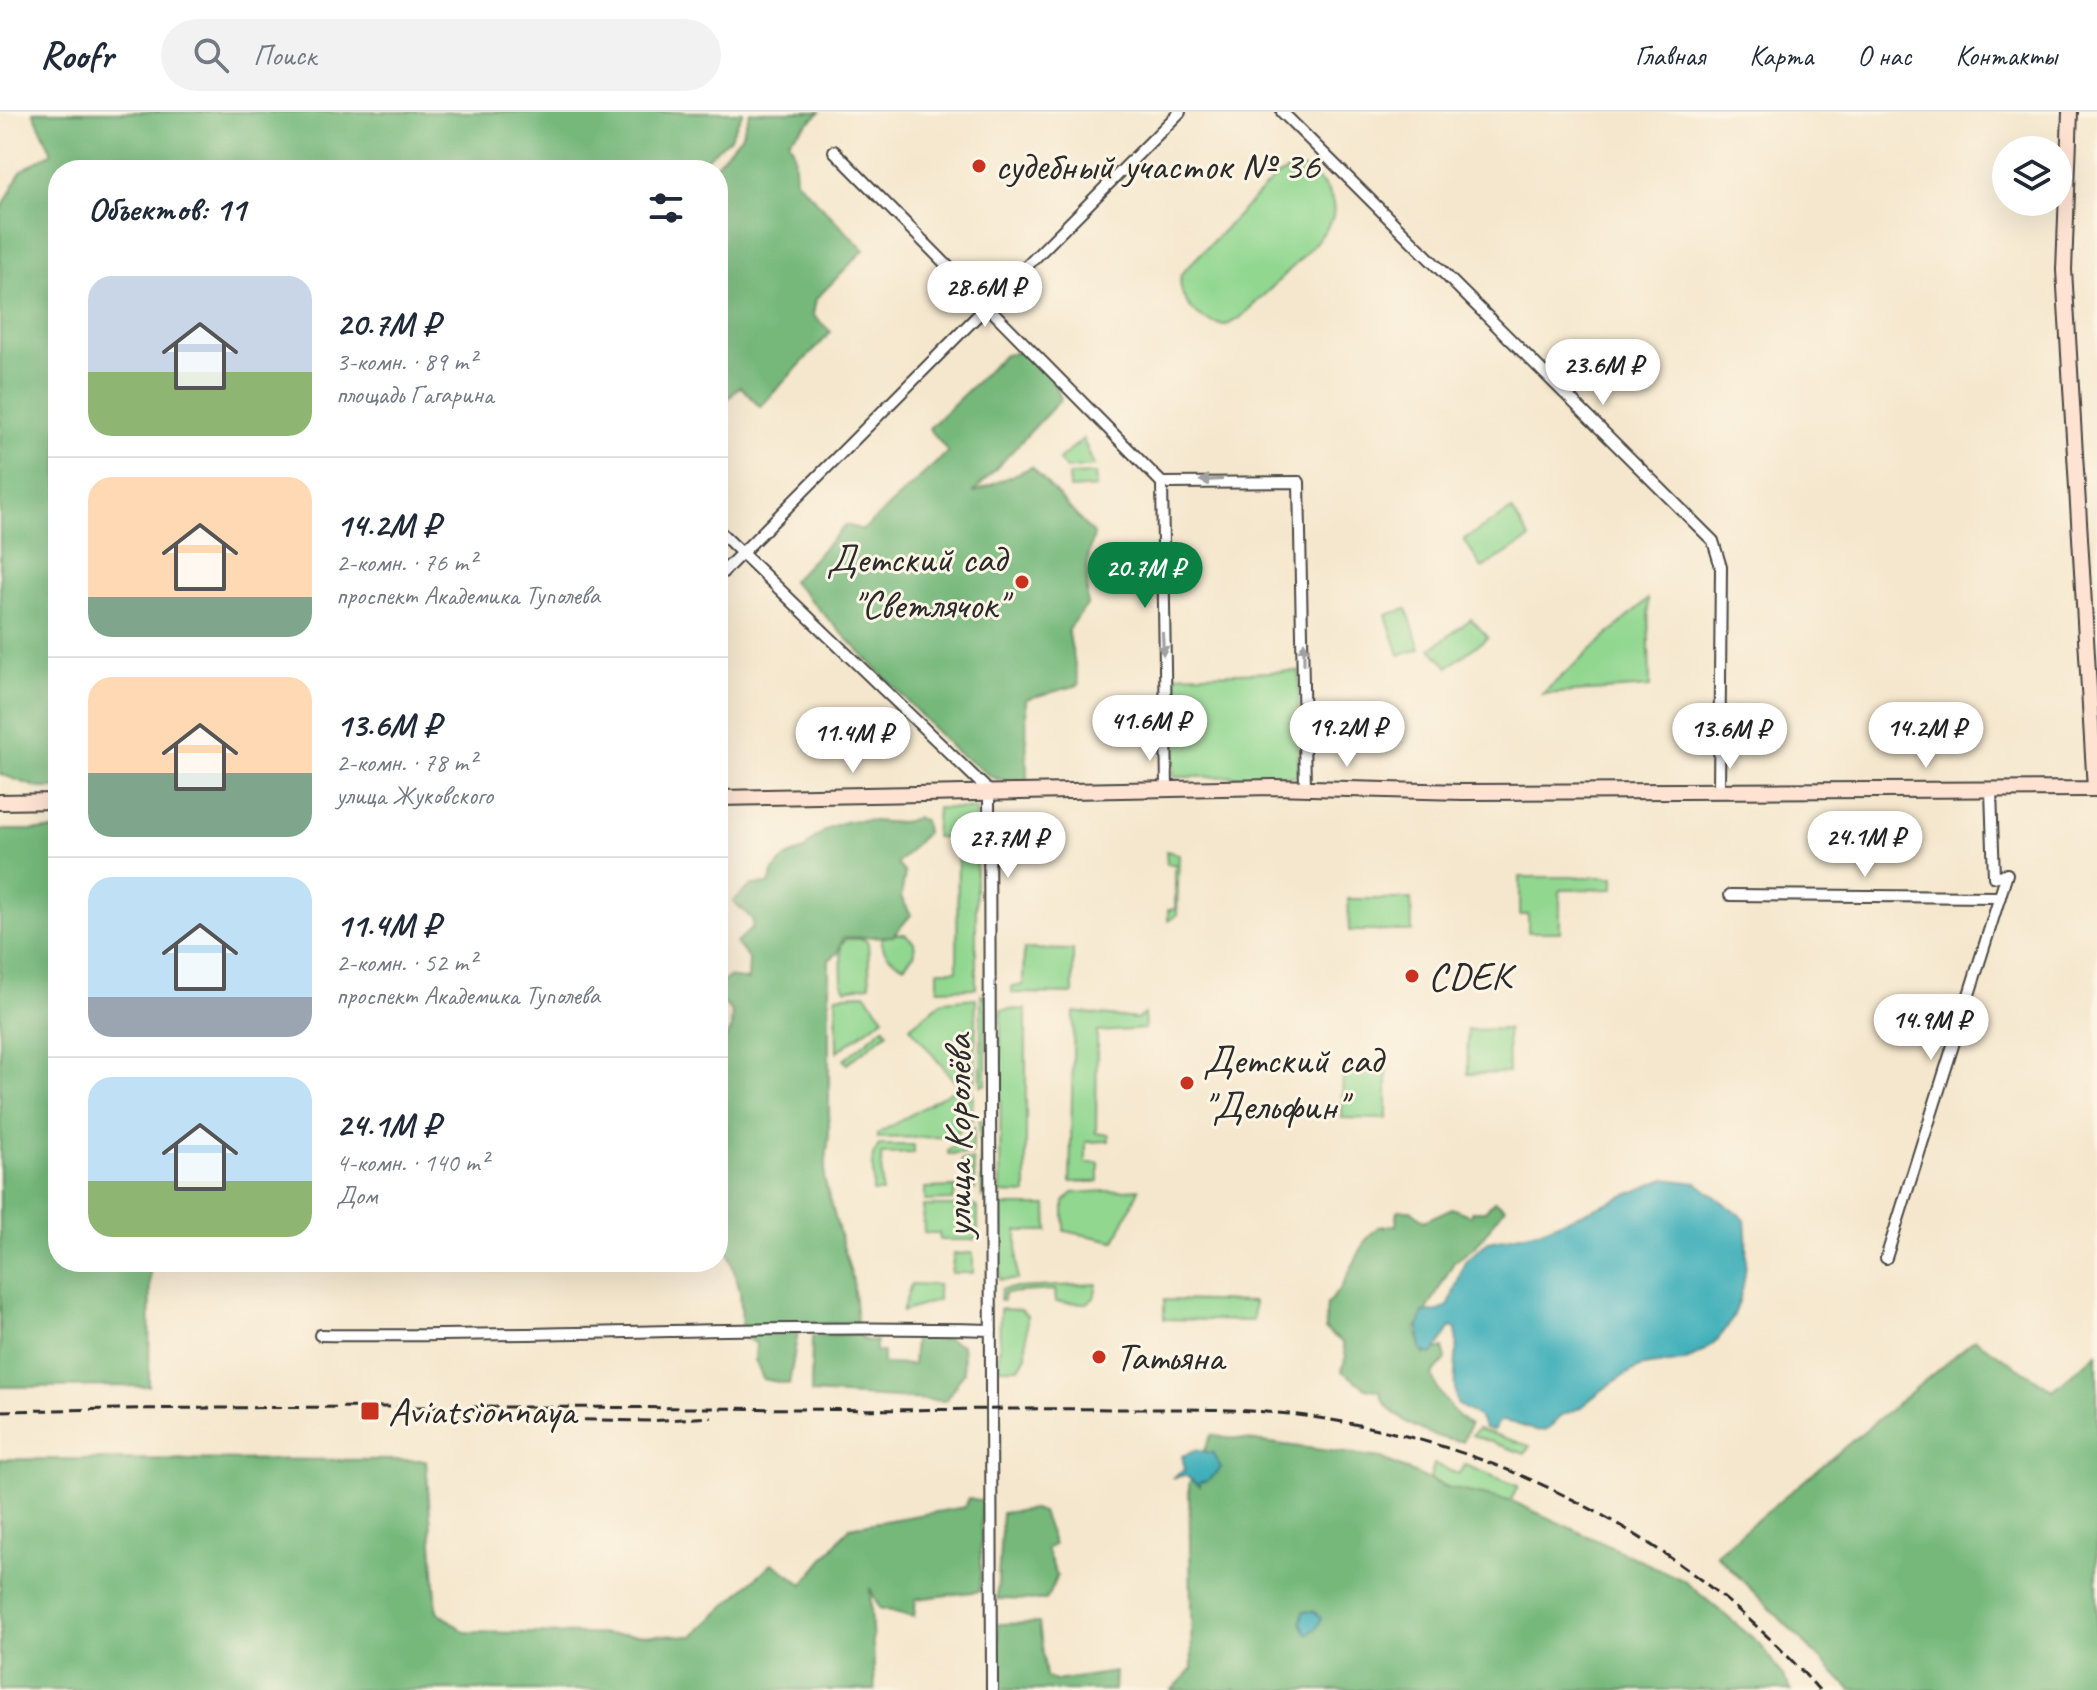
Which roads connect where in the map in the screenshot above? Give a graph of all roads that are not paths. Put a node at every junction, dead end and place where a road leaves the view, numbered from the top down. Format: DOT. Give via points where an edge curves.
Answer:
graph roads {
  1 [pos="1180,112"];
  2 [pos="1282,112"];
  3 [pos="2070,112"];
  4 [pos="834,151"];
  5 [pos="986,307"];
  6 [pos="1162,483"];
  7 [pos="728,540"];
  8 [pos="740,552"];
  9 [pos="728,566"];
  10 [pos="1305,787"];
  11 [pos="1167,788"];
  12 [pos="2096,789"];
  13 [pos="1719,790"];
  14 [pos="989,791"];
  15 [pos="1991,791"];
  16 [pos="728,798"];
  17 [pos="48,801"];
  18 [pos="0,802"];
  19 [pos="1730,895"];
  20 [pos="2000,897"];
  21 [pos="1886,1258"];
  22 [pos="991,1330"];
  23 [pos="320,1335"];
  24 [pos="992,1690"];
  1 -- 5 [label="street"];
  2 -- 13 [label="street" via="1713,541 1721,567"];
  3 -- 12 [label="main road" via="2064,270"];
  4 -- 5 [label="street"];
  5 -- 6 [label="street"];
  5 -- 8 [label="street"];
  10 -- 6 [label="street, one-way" via="1299,482"];
  6 -- 11 [label="street, one-way"];
  7 -- 8 [label="street"];
  8 -- 9 [label="street"];
  8 -- 14 [label="street"];
  10 -- 11 [label="main road"];
  10 -- 13 [label="main road"];
  11 -- 14 [label="main road"];
  12 -- 15 [label="main road"];
  13 -- 15 [label="main road"];
  14 -- 16 [label="main road"];
  14 -- 22 [label="street, улица Королёва"];
  15 -- 20 [label="street" via="1994,877 2007,874"];
  17 -- 18 [label="main road"];
  19 -- 20 [label="street"];
  20 -- 21 [label="street"];
  22 -- 23 [label="street"];
  22 -- 24 [label="street, улица Королёва"];
}
